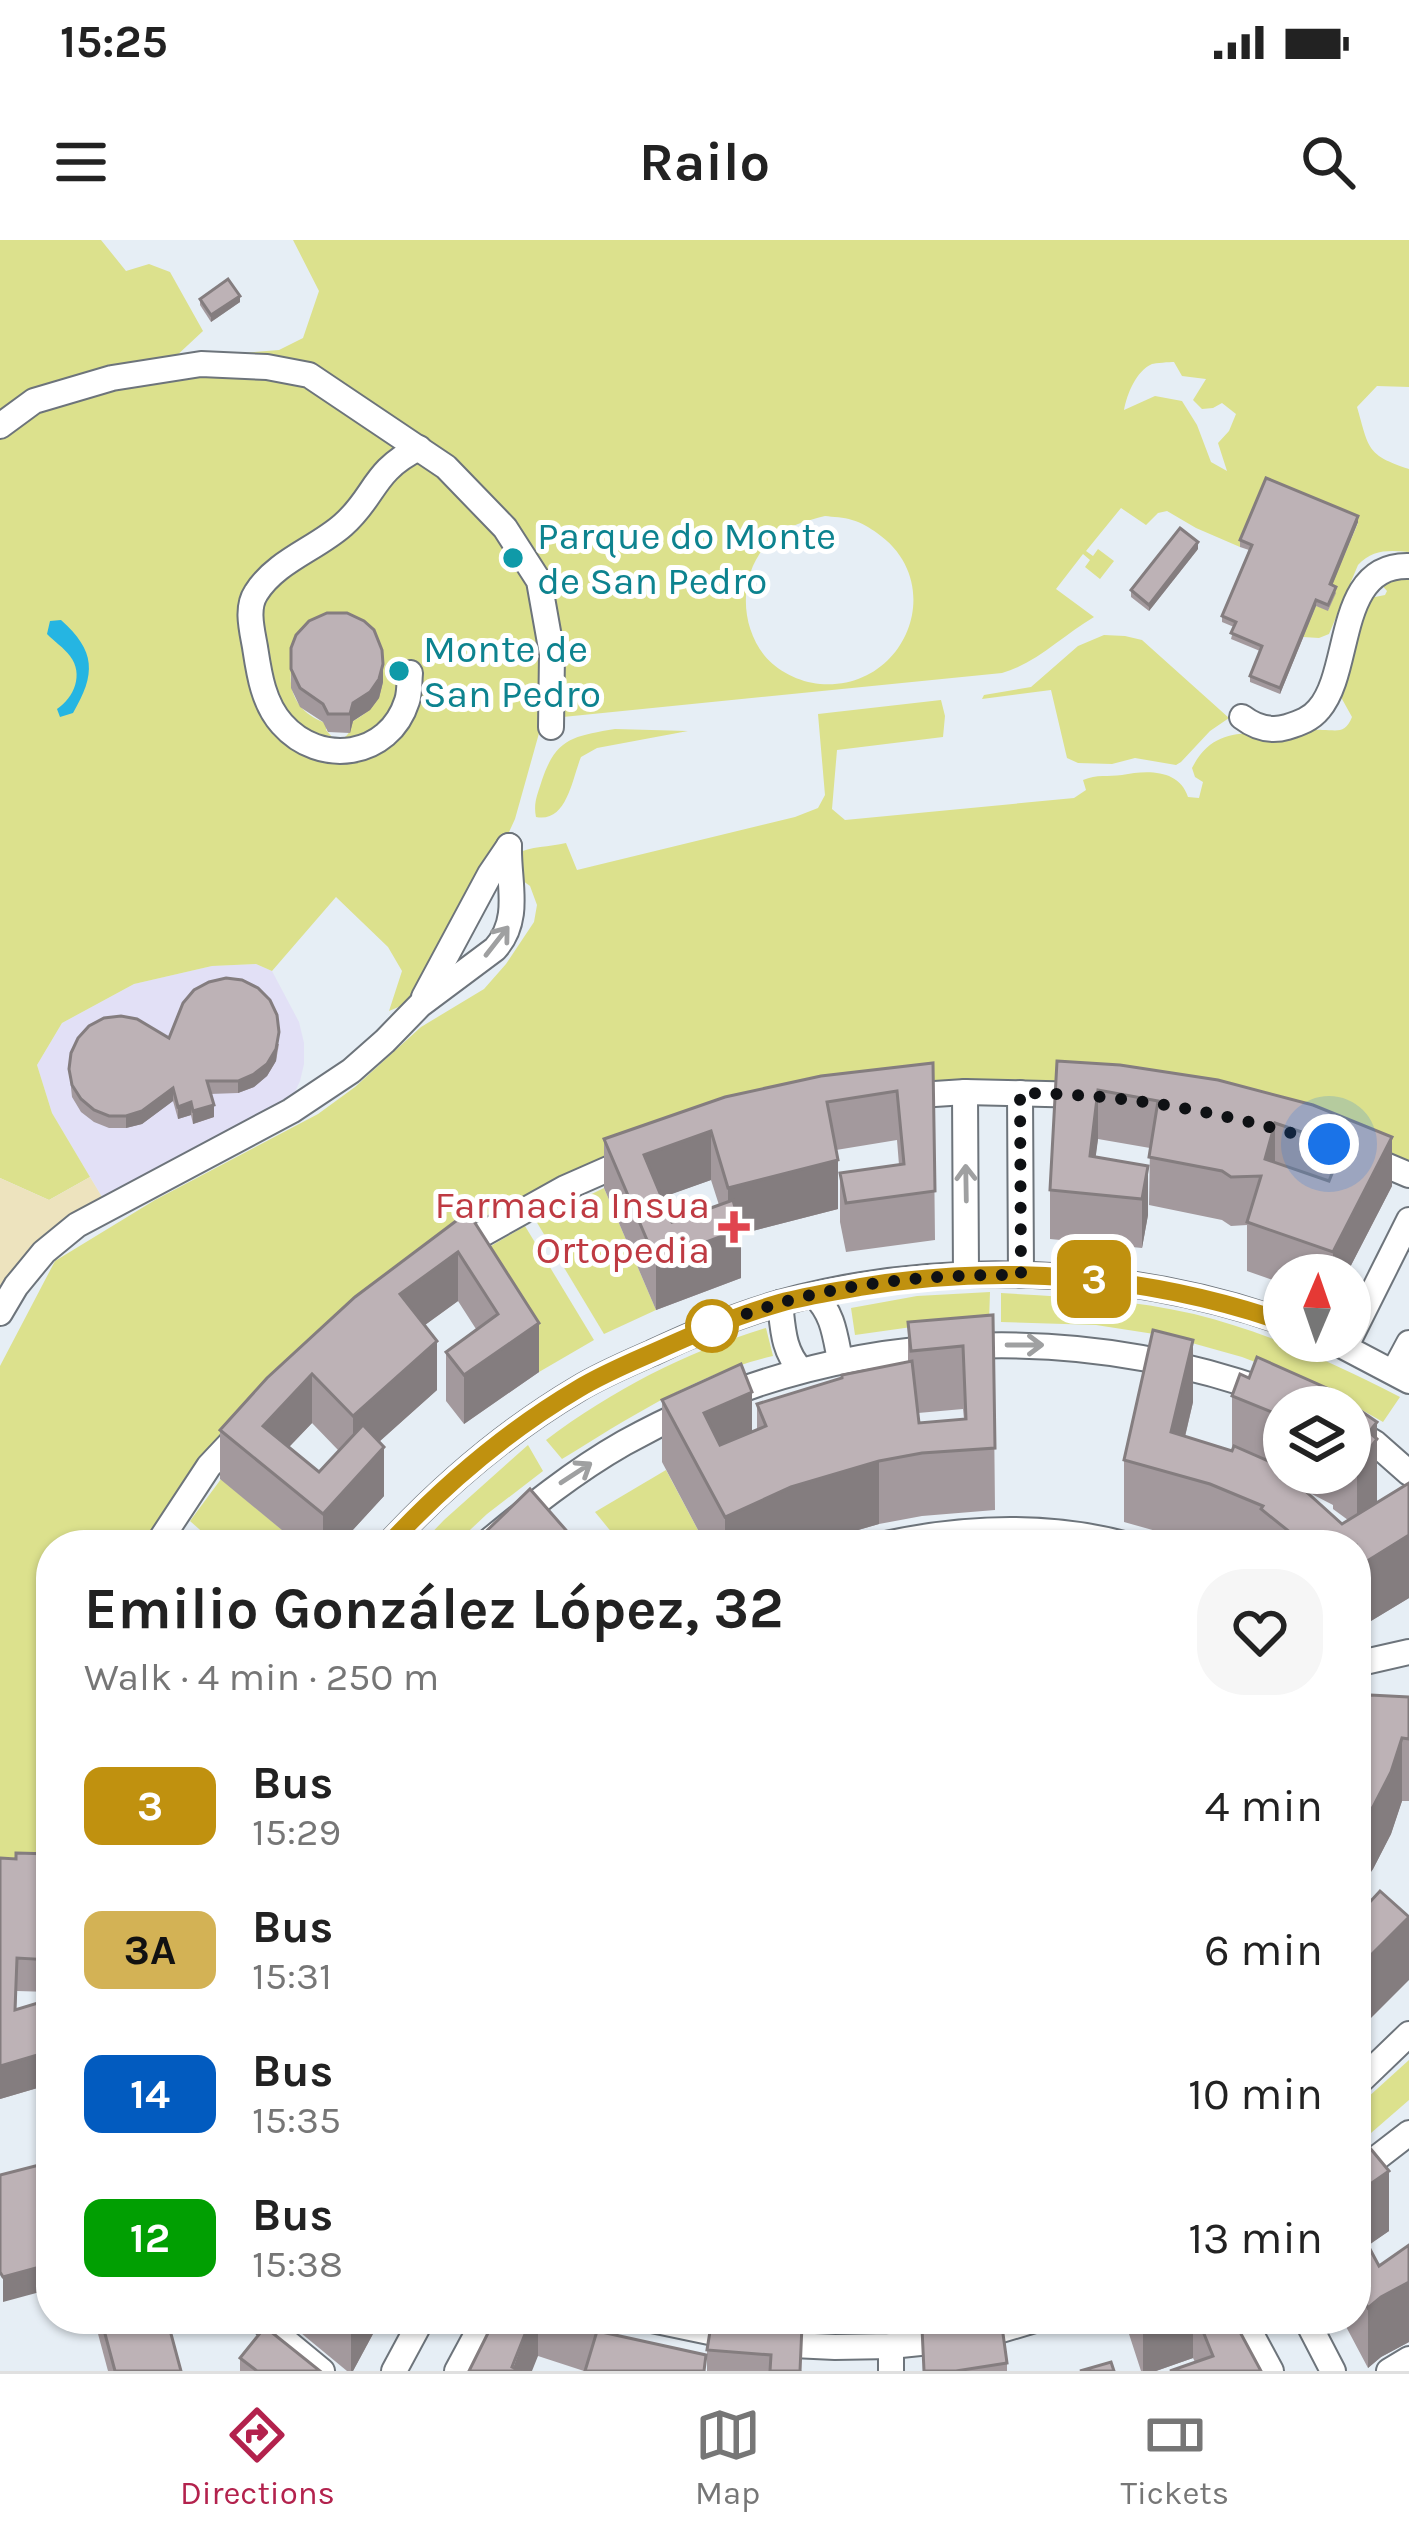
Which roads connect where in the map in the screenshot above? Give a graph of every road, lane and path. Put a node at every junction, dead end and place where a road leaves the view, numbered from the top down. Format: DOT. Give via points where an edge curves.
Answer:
graph roads {
  1 [pos="0,426"];
  2 [pos="419,448"];
  3 [pos="1409,566"];
  4 [pos="410,673"];
  5 [pos="1242,717"];
  6 [pos="550,727"];
  7 [pos="420,1004"];
  8 [pos="965,1092"];
  9 [pos="1020,1093"];
  10 [pos="1108,1097"];
  11 [pos="889,1098"];
  12 [pos="1347,1150"];
  13 [pos="645,1154"];
  14 [pos="1409,1175"];
  15 [pos="1409,1220"];
  16 [pos="437,1261"];
  17 [pos="966,1274"];
  18 [pos="1021,1275"];
  19 [pos="1371,1291"];
  20 [pos="814,1295"];
  21 [pos="780,1303"];
  22 [pos="0,1313"];
  23 [pos="1263,1315"];
  24 [pos="1409,1343"];
  25 [pos="1371,1358"];
  26 [pos="840,1360"];
  27 [pos="801,1370"];
  28 [pos="1402,1376"];
  29 [pos="1263,1389"];
  30 [pos="252,1420"];
  31 [pos="1371,1440"];
  32 [pos="1409,1473"];
  33 [pos="167,1530"];
  34 [pos="402,1530"];
  35 [pos="503,1530"];
  36 [pos="986,1530"];
  37 [pos="1017,1530"];
  38 [pos="1409,1652"];
  39 [pos="1371,1665"];
  40 [pos="1409,2034"];
  41 [pos="1371,2071"];
  42 [pos="1409,2133"];
  43 [pos="1371,2162"];
  44 [pos="277,2334"];
  45 [pos="414,2334"];
  46 [pos="477,2334"];
  47 [pos="799,2334"];
  48 [pos="985,2334"];
  49 [pos="1251,2334"];
  50 [pos="1314,2334"];
  51 [pos="891,2358"];
  52 [pos="835,2359"];
  53 [pos="1409,2359"];
  54 [pos="322,2371"];
  55 [pos="394,2371"];
  56 [pos="457,2371"];
  57 [pos="1271,2371"];
  58 [pos="1333,2371"];
  59 [pos="1389,2371"];
  1 -- 2 [label="street" via="34,401 112,379 201,364 267,367 309,375"];
  2 -- 4 [label="street" via="390,464 354,515 282,566 251,606 272,710 318,748 348,752 383,735 409,696"];
  2 -- 6 [label="street" via="505,528 539,581 552,654"];
  3 -- 5 [label="street" via="1388,568 1364,588 1318,711 1275,730"];
  7 -- 7 [label="street, one-way" via="503,939 512,918 509,846"];
  7 -- 22 [label="street" via="351,1070 291,1111 77,1225 44,1252"];
  8 -- 9 [label="street"];
  8 -- 11 [label="street"];
  17 -- 8 [label="street, one-way"];
  9 -- 10 [label="street"];
  9 -- 18 [label="street"];
  12 -- 14 [label="street"];
  13 -- 16 [label="street" via="565,1188"];
  15 -- 19 [label="street"];
  17 -- 18 [label="street"];
  17 -- 20 [label="street"];
  18 -- 23 [label="street" via="1168,1290"];
  20 -- 21 [label="street"];
  20 -- 26 [label="street" via="826,1307"];
  21 -- 27 [label="street" via="784,1340"];
  21 -- 34 [label="street" via="580,1387 496,1445"];
  24 -- 28 [label="street"];
  25 -- 28 [label="street"];
  26 -- 27 [label="street"];
  26 -- 29 [label="street, one-way" via="937,1348 1082,1348"];
  35 -- 27 [label="street, one-way" via="624,1443"];
  30 -- 33 [label="street"];
  31 -- 32 [label="street"];
  36 -- 37 [label="street"];
  38 -- 39 [label="street"];
  40 -- 41 [label="street"];
  42 -- 43 [label="street"];
  44 -- 54 [label="street"];
  45 -- 55 [label="street"];
  46 -- 56 [label="street"];
  47 -- 52 [label="street"];
  48 -- 51 [label="street"];
  49 -- 57 [label="street"];
  50 -- 58 [label="street"];
  51 -- 52 [label="street"];
  53 -- 59 [label="street"];
}
